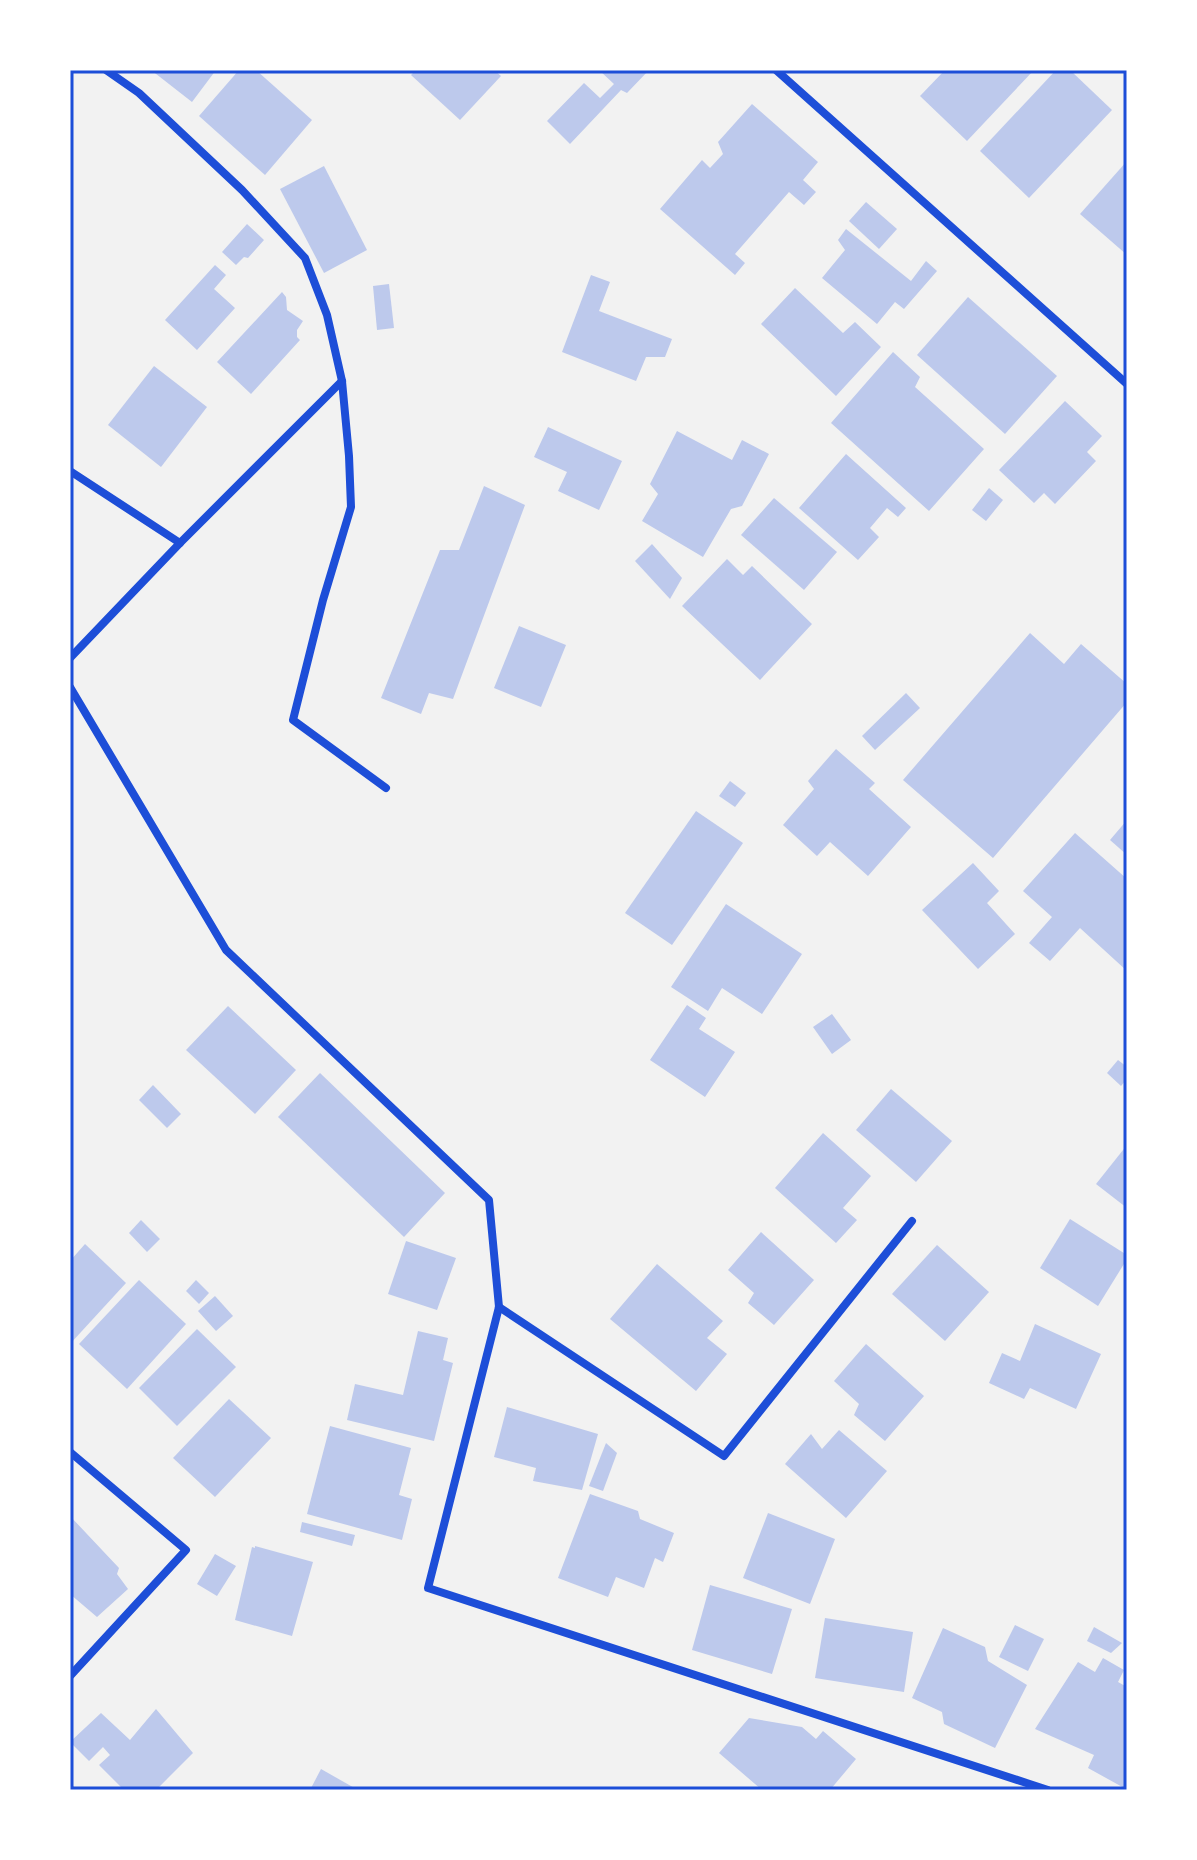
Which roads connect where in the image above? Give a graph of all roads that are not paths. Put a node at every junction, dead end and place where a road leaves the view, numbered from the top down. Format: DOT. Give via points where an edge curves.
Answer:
graph roads {
  1 [pos="106,70"];
  2 [pos="776,70"];
  3 [pos="342,381"];
  4 [pos="1127,384"];
  5 [pos="70,471"];
  6 [pos="180,543"];
  7 [pos="70,658"];
  8 [pos="70,687"];
  9 [pos="386,788"];
  10 [pos="912,1221"];
  11 [pos="499,1307"];
  12 [pos="70,1452"];
  13 [pos="70,1676"];
  14 [pos="1048,1790"];
  1 -- 3 [label="street" via="139,93 231,179 305,258 327,315"];
  2 -- 4 [label="street"];
  3 -- 6 [label="street"];
  3 -- 9 [label="street" via="351,507 293,720"];
  5 -- 6 [label="street"];
  6 -- 7 [label="street"];
  8 -- 11 [label="street" via="226,950 489,1200"];
  10 -- 11 [label="street" via="724,1456"];
  11 -- 14 [label="street" via="428,1588"];
  12 -- 13 [label="street" via="186,1550"];
}
